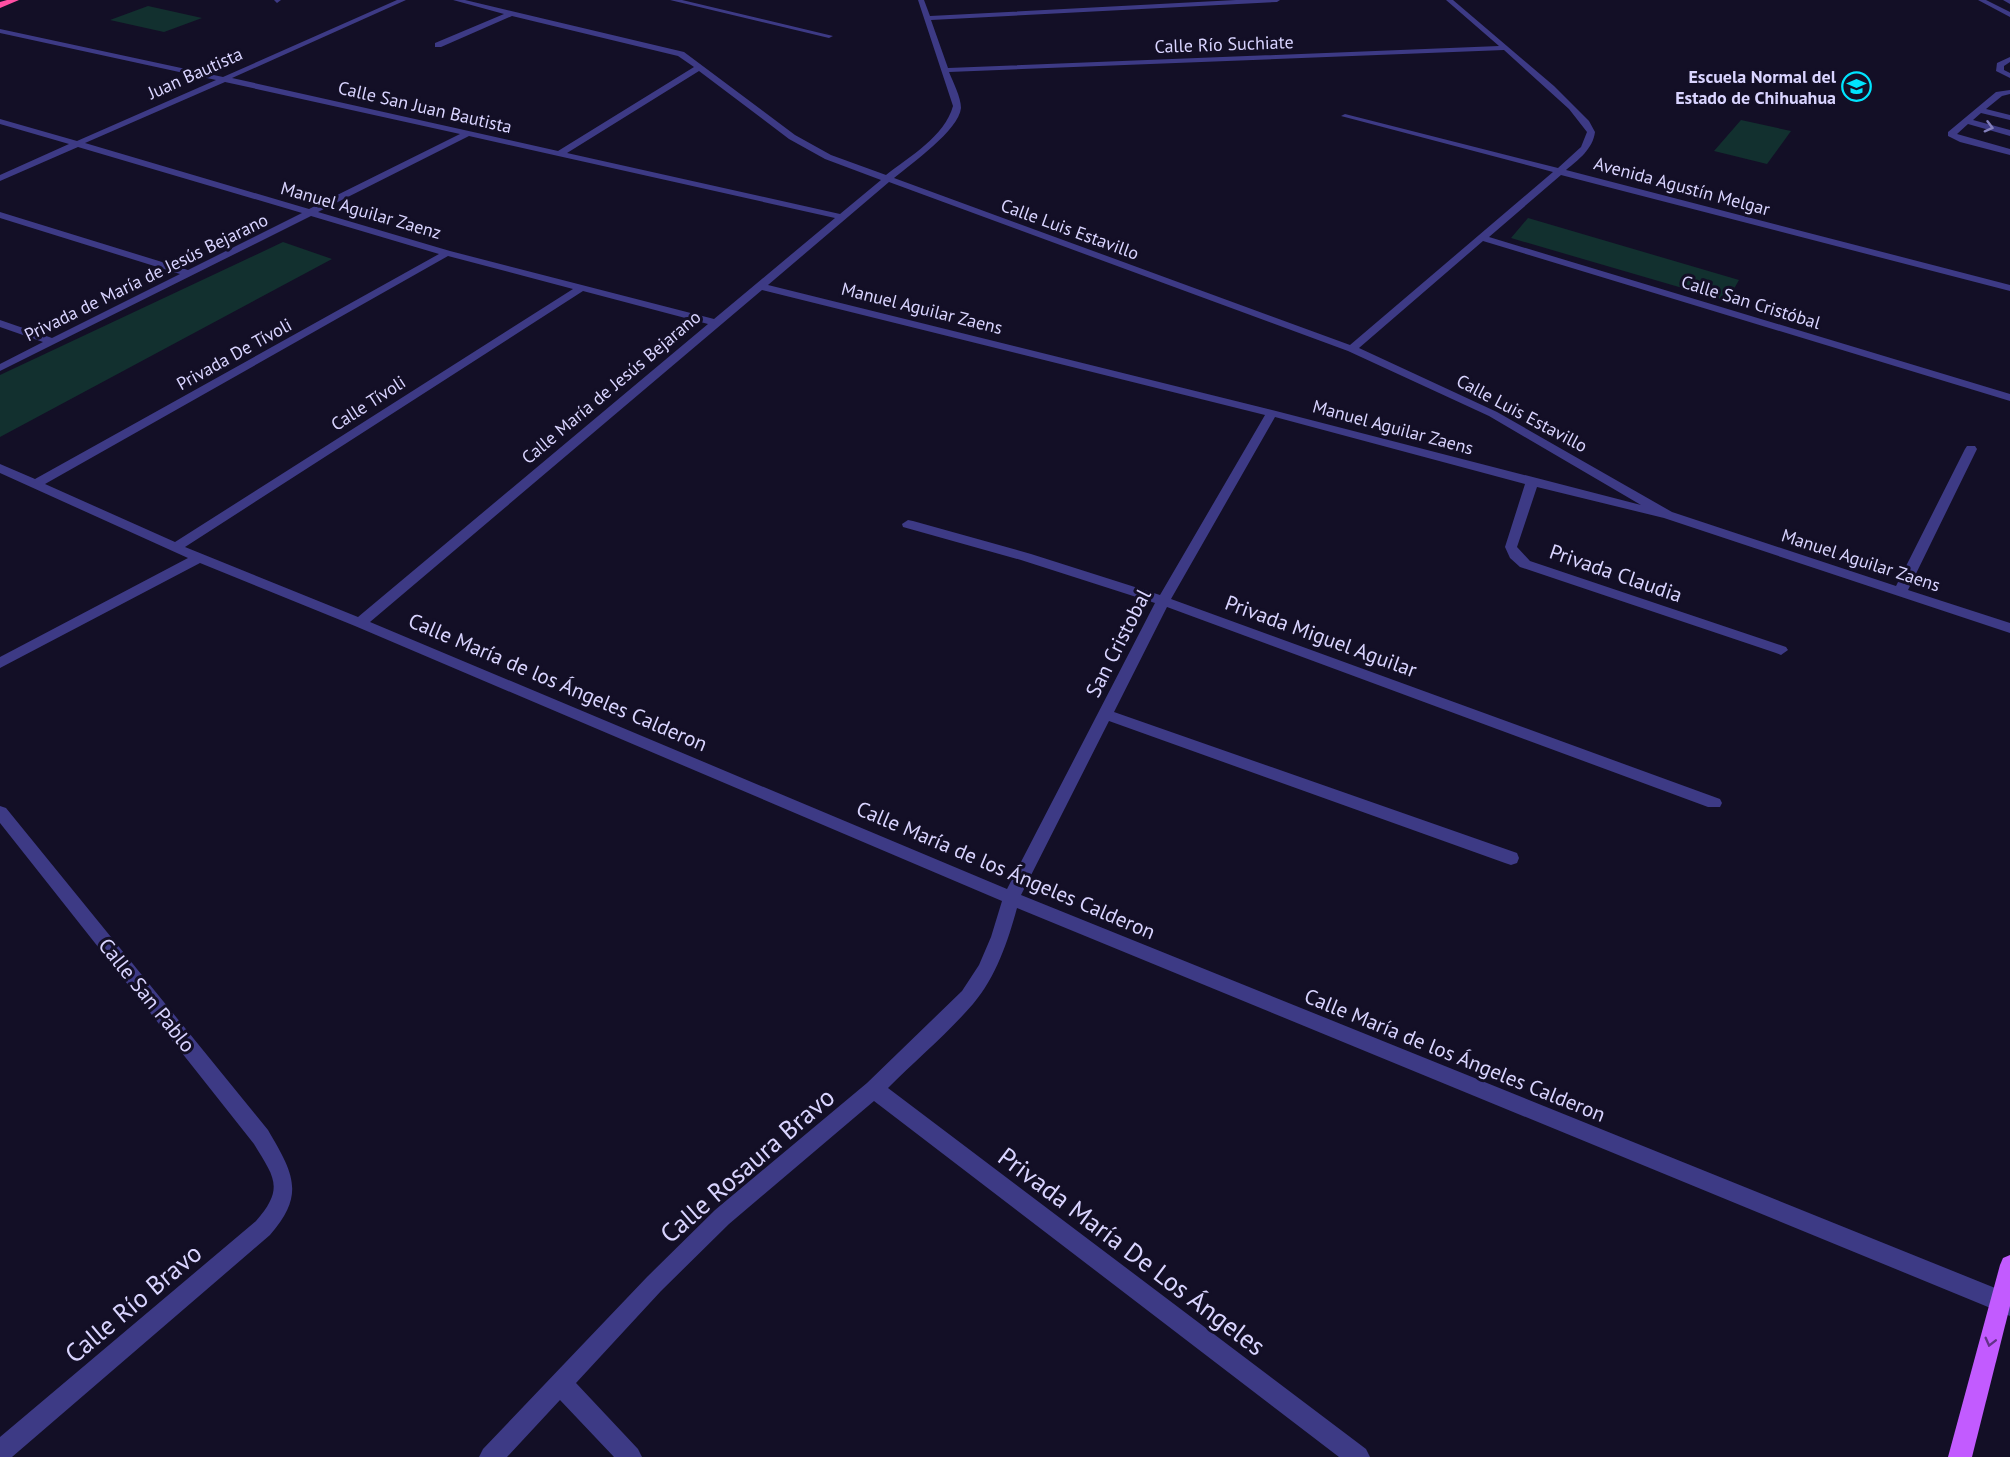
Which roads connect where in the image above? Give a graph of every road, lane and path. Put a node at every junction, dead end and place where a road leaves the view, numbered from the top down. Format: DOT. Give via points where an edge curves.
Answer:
graph roads {
  1 [pos="15,0"];
  2 [pos="403,0"];
  3 [pos="456,0"];
  4 [pos="673,0"];
  5 [pos="1277,0"];
  6 [pos="1449,0"];
  7 [pos="1980,0"];
  8 [pos="919,1"];
  9 [pos="0,5"];
  10 [pos="512,13"];
  11 [pos="2010,15"];
  12 [pos="927,18"];
  13 [pos="0,31"];
  14 [pos="830,36"];
  15 [pos="438,45"];
  16 [pos="1504,48"];
  17 [pos="2010,59"];
  18 [pos="700,67"];
  19 [pos="944,70"];
  20 [pos="2010,76"];
  21 [pos="224,79"];
  22 [pos="2010,92"];
  23 [pos="1993,99"];
  24 [pos="2010,104"];
  25 [pos="1980,110"];
  26 [pos="1345,116"];
  27 [pos="2010,118"];
  28 [pos="0,121"];
  29 [pos="1967,121"];
  30 [pos="2010,133"];
  31 [pos="466,134"];
  32 [pos="78,143"];
  33 [pos="2010,152"];
  34 [pos="559,154"];
  35 [pos="1560,171"];
  36 [pos="0,178"];
  37 [pos="886,178"];
  38 [pos="311,213"];
  39 [pos="0,214"];
  40 [pos="842,217"];
  41 [pos="1482,238"];
  42 [pos="447,253"];
  43 [pos="190,274"];
  44 [pos="760,286"];
  45 [pos="2010,288"];
  46 [pos="580,289"];
  47 [pos="0,323"];
  48 [pos="716,323"];
  49 [pos="53,342"];
  50 [pos="1352,349"];
  51 [pos="0,368"];
  52 [pos="2010,398"];
  53 [pos="1272,413"];
  54 [pos="1971,449"];
  55 [pos="0,468"];
  56 [pos="1532,482"];
  57 [pos="36,484"];
  58 [pos="1668,515"];
  59 [pos="908,524"];
  60 [pos="176,547"];
  61 [pos="200,558"];
  62 [pos="1900,592"];
  63 [pos="1163,601"];
  64 [pos="360,623"];
  65 [pos="2010,628"];
  66 [pos="1780,650"];
  67 [pos="0,663"];
  68 [pos="1104,714"];
  69 [pos="1714,803"];
  70 [pos="0,812"];
  71 [pos="1511,858"];
  72 [pos="1011,898"];
  73 [pos="874,1089"];
  74 [pos="284,1184"];
  75 [pos="2010,1265"];
  76 [pos="2005,1303"];
  77 [pos="561,1384"];
  78 [pos="0,1452"];
  79 [pos="491,1457"];
  80 [pos="630,1457"];
  81 [pos="1358,1457"];
  82 [pos="1960,1457"];
  1 -- 9 [label="highway"];
  2 -- 21 [label="street, Juan Bautista"];
  3 -- 10 [label="street, Calle Luis Estavillo"];
  4 -- 14 [label="street"];
  5 -- 12 [label="street"];
  6 -- 16 [label="street"];
  7 -- 11 [label="street"];
  8 -- 12 [label="street"];
  10 -- 15 [label="street"];
  10 -- 18 [label="street, Calle Luis Estavillo" via="665,49"];
  12 -- 19 [label="street"];
  13 -- 21 [label="street, Calle San Juan Bautista"];
  16 -- 19 [label="street, Calle Río Suchiate"];
  16 -- 35 [label="street" via="1590,126 1592,134 1584,149"];
  17 -- 20 [label="street" via="2000,65 2000,71"];
  18 -- 34 [label="street"];
  18 -- 37 [label="street, Calle Luis Estavillo" via="812,149"];
  19 -- 37 [label="street, Calle María de Jesús Bejarano" via="957,106 955,115 930,143"];
  21 -- 31 [label="street, Calle San Juan Bautista"];
  21 -- 32 [label="street, Juan Bautista"];
  22 -- 23 [label="street"];
  23 -- 24 [label="street"];
  23 -- 25 [label="street"];
  25 -- 27 [label="street"];
  25 -- 29 [label="street"];
  26 -- 35 [label="street, Avenida Agustín Melgar"];
  28 -- 32 [label="street, Manuel Aguilar Zaenz"];
  29 -- 30 [label="street, one-way"];
  29 -- 33 [label="street" via="1952,135"];
  31 -- 34 [label="street, Calle San Juan Bautista"];
  31 -- 38 [label="street, Privada de María de Jesús Bejarano"];
  32 -- 36 [label="street, Juan Bautista"];
  32 -- 38 [label="street, Manuel Aguilar Zaenz"];
  34 -- 40 [label="street, Calle San Juan Bautista"];
  35 -- 41 [label="street"];
  35 -- 45 [label="street, Avenida Agustín Melgar"];
  37 -- 40 [label="street, Calle María de Jesús Bejarano"];
  37 -- 50 [label="street, Calle Luis Estavillo"];
  38 -- 42 [label="street, Manuel Aguilar Zaenz"];
  38 -- 43 [label="street, Privada de María de Jesús Bejarano"];
  39 -- 43 [label="street"];
  40 -- 44 [label="street, Calle María de Jesús Bejarano"];
  41 -- 50 [label="street"];
  41 -- 52 [label="street, Calle San Cristóbal"];
  42 -- 46 [label="street, Manuel Aguilar Zaenz"];
  42 -- 57 [label="street, Privada De Tívoli"];
  43 -- 49 [label="street, Privada de María de Jesús Bejarano"];
  44 -- 48 [label="street, Calle María de Jesús Bejarano"];
  44 -- 53 [label="street, Manuel Aguilar Zaens"];
  46 -- 48 [label="street, Manuel Aguilar Zaenz"];
  46 -- 60 [label="street, Calle Tívoli"];
  47 -- 49 [label="street"];
  48 -- 64 [label="street, Calle María de Jesús Bejarano"];
  49 -- 51 [label="street, Privada de María de Jesús Bejarano"];
  50 -- 58 [label="street, Calle Luis Estavillo" via="1493,414"];
  53 -- 56 [label="street, Manuel Aguilar Zaens"];
  53 -- 63 [label="street, San Cristobal"];
  54 -- 62 [label="street"];
  55 -- 57 [label="street, Calle María de los Ángeles Calderon"];
  56 -- 58 [label="street, Manuel Aguilar Zaens"];
  56 -- 66 [label="street, Privada Claudia" via="1511,547 1525,564"];
  57 -- 60 [label="street, Calle María de los Ángeles Calderon"];
  58 -- 62 [label="street, Manuel Aguilar Zaens"];
  59 -- 63 [label="street, Privada Miguel Aguilar"];
  60 -- 61 [label="street, Calle María de los Ángeles Calderon"];
  61 -- 64 [label="street, Calle María de los Ángeles Calderon"];
  61 -- 67 [label="street"];
  62 -- 65 [label="street, Manuel Aguilar Zaens"];
  63 -- 68 [label="street, San Cristobal"];
  63 -- 69 [label="street, Privada Miguel Aguilar"];
  64 -- 72 [label="street, Calle María de los Ángeles Calderon"];
  68 -- 71 [label="street"];
  68 -- 72 [label="street, San Cristobal"];
  70 -- 74 [label="street, Calle San Pablo" via="261,1137"];
  72 -- 73 [label="street, Calle Rosaura Bravo" via="987,969 968,997"];
  72 -- 76 [label="street, Calle María de los Ángeles Calderon"];
  73 -- 77 [label="street, Calle Rosaura Bravo" via="722,1217"];
  73 -- 81 [label="street, Privada María De Los Ángeles"];
  74 -- 78 [label="street, Calle Río Bravo" via="279,1213"];
  75 -- 76 [label="main road"];
  76 -- 82 [label="main road, one-way"];
  77 -- 79 [label="street, Calle Rosaura Bravo"];
  77 -- 80 [label="street"];
}
